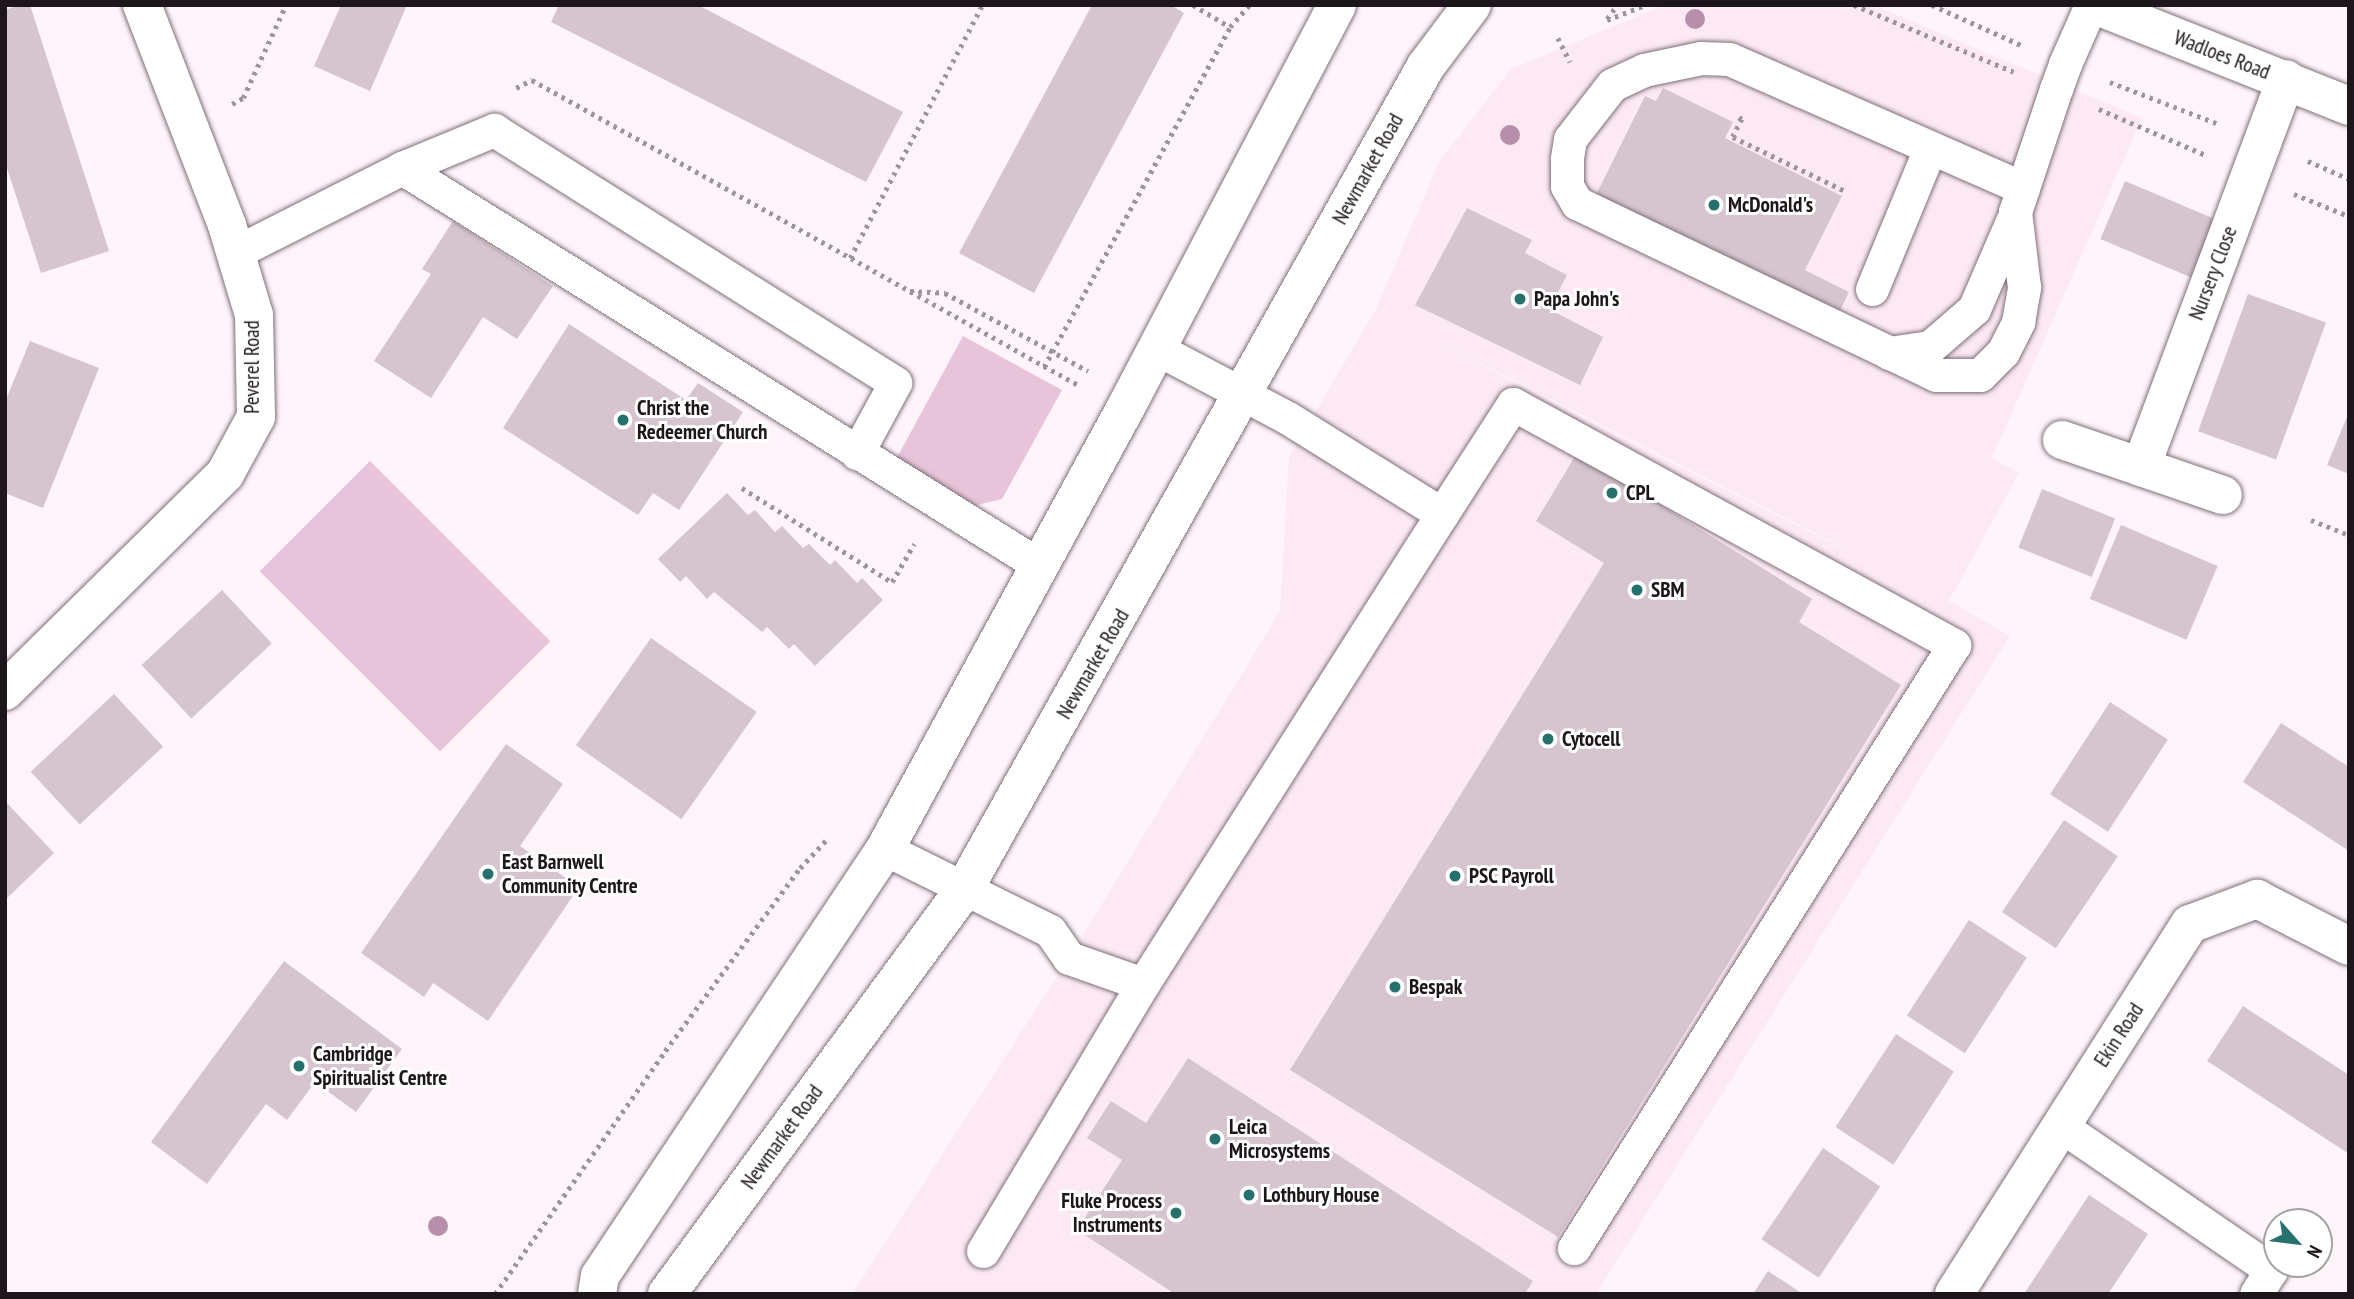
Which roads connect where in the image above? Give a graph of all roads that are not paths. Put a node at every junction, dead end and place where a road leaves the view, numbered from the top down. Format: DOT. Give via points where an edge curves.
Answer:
graph roads {
  1 [pos="142,5"];
  2 [pos="1337,5"];
  3 [pos="1472,5"];
  4 [pos="2093,5"];
  5 [pos="2286,79"];
  6 [pos="2349,106"];
  7 [pos="1930,148"];
  8 [pos="402,168"];
  9 [pos="2019,200"];
  10 [pos="236,252"];
  11 [pos="1872,289"];
  12 [pos="1157,349"];
  13 [pos="1889,353"];
  14 [pos="1244,395"];
  15 [pos="2062,440"];
  16 [pos="857,453"];
  17 [pos="2141,467"];
  18 [pos="2223,495"];
  19 [pos="1442,514"];
  20 [pos="1039,565"];
  21 [pos="5,691"];
  22 [pos="885,849"];
  23 [pos="963,891"];
  24 [pos="2349,947"];
  25 [pos="1143,984"];
  26 [pos="2061,1126"];
  27 [pos="1574,1248"];
  28 [pos="984,1251"];
  29 [pos="597,1294"];
  30 [pos="667,1294"];
  31 [pos="1954,1294"];
  32 [pos="2256,1294"];
  1 -- 10 [label="main road, Peverel Road"];
  2 -- 12 [label="main road"];
  3 -- 14 [label="main road, Newmarket Road" via="1426,66"];
  4 -- 5 [label="main road, Wadloes Road"];
  4 -- 9 [label="lane" via="2065,64"];
  5 -- 6 [label="main road, Wadloes Road"];
  5 -- 17 [label="main road, Nursery Close"];
  7 -- 9 [label="lane"];
  7 -- 11 [label="lane"];
  7 -- 13 [label="lane" via="1729,59 1701,58 1644,70 1612,85 1570,139 1567,186 1577,203"];
  8 -- 10 [label="lane"];
  8 -- 16 [label="lane"];
  8 -- 16 [label="lane" via="494,130 895,383"];
  9 -- 13 [label="lane" via="2004,249 1975,309 1930,347"];
  9 -- 13 [label="lane" via="2024,287 2018,321 2003,352 1980,376 1958,378 1936,375"];
  10 -- 21 [label="main road, Peverel Road" via="254,315 256,416 225,474"];
  12 -- 14 [label="lane"];
  12 -- 20 [label="main road"];
  14 -- 19 [label="lane"];
  14 -- 23 [label="main road, Newmarket Road"];
  15 -- 17 [label="main road"];
  16 -- 20 [label="lane"];
  17 -- 18 [label="main road"];
  19 -- 25 [label="lane"];
  19 -- 27 [label="lane" via="1513,404 1954,645"];
  20 -- 22 [label="main road"];
  22 -- 23 [label="lane"];
  22 -- 29 [label="main road" via="607,1265"];
  23 -- 25 [label="lane" via="1050,931 1069,958"];
  23 -- 30 [label="main road, Newmarket Road"];
  24 -- 26 [label="main road, Ekin Road" via="2257,899 2190,924"];
  25 -- 28 [label="lane"];
  26 -- 31 [label="main road, Ekin Road"];
  26 -- 32 [label="lane" via="2271,1270"];
}
